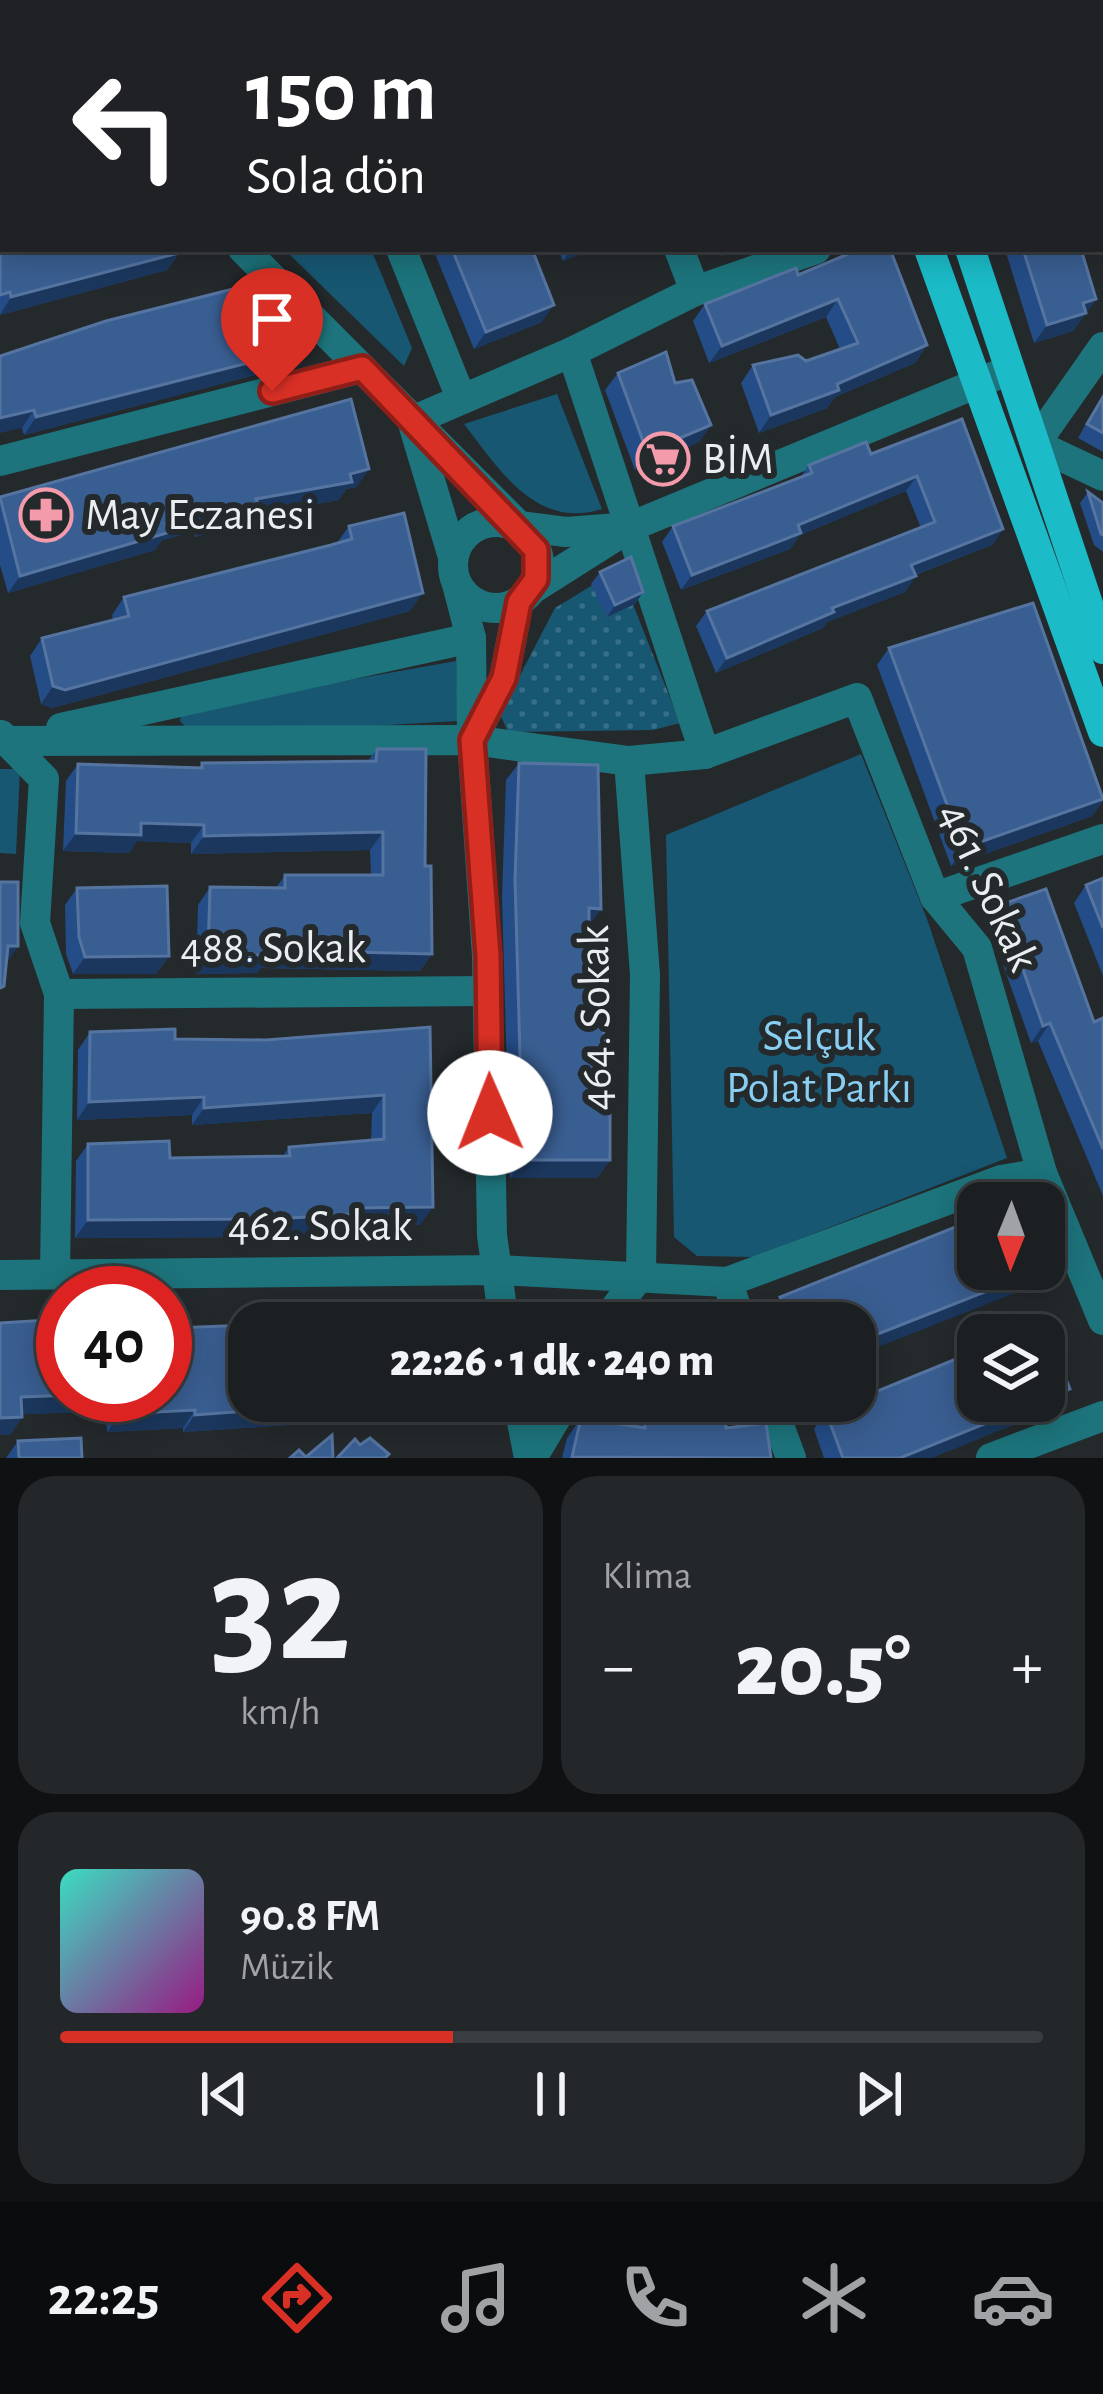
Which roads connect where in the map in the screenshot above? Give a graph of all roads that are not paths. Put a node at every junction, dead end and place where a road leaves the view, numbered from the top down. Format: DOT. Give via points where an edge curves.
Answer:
graph roads {
  1 [pos="246,252"];
  2 [pos="402,252"];
  3 [pos="680,252"];
  4 [pos="807,252"];
  5 [pos="930,252"];
  6 [pos="971,252"];
  7 [pos="694,291"];
  8 [pos="1103,347"];
  9 [pos="572,352"];
  10 [pos="362,368"];
  11 [pos="1007,370"];
  12 [pos="976,384"];
  13 [pos="461,398"];
  14 [pos="412,421"];
  15 [pos="1035,443"];
  16 [pos="0,461"];
  17 [pos="1103,476"];
  18 [pos="519,526"];
  19 [pos="630,527"];
  20 [pos="455,571"];
  21 [pos="1092,592"];
  22 [pos="524,597"];
  23 [pos="471,638"];
  24 [pos="1103,649"];
  25 [pos="1103,732"];
  26 [pos="1,737"];
  27 [pos="472,740"];
  28 [pos="705,754"];
  29 [pos="629,761"];
  30 [pos="1103,839"];
  31 [pos="935,897"];
  32 [pos="488,991"];
  33 [pos="59,994"];
  34 [pos="1042,1173"];
  35 [pos="55,1266"];
  36 [pos="497,1270"];
  37 [pos="192,1273"];
  38 [pos="36,1274"];
  39 [pos="640,1274"];
  40 [pos="0,1275"];
  41 [pos="727,1282"];
  42 [pos="501,1302"];
  43 [pos="619,1302"];
  44 [pos="734,1302"];
  45 [pos="1103,1320"];
  46 [pos="1103,1416"];
  47 [pos="523,1422"];
  48 [pos="553,1422"];
  49 [pos="778,1422"];
  50 [pos="531,1458"];
  51 [pos="791,1458"];
  52 [pos="991,1458"];
  1 -- 10 [label="street"];
  2 -- 13 [label="street"];
  3 -- 7 [label="street"];
  4 -- 7 [label="street"];
  5 -- 12 [label="main road"];
  6 -- 11 [label="main road"];
  7 -- 9 [label="street"];
  8 -- 15 [label="street"];
  9 -- 13 [label="street"];
  9 -- 19 [label="street"];
  10 -- 14 [label="street"];
  10 -- 16 [label="street"];
  11 -- 12 [label="street"];
  11 -- 15 [label="main road"];
  12 -- 19 [label="street"];
  12 -- 25 [label="main road"];
  13 -- 14 [label="street"];
  14 -- 18 [label="street"];
  14 -- 20 [label="street"];
  15 -- 17 [label="street"];
  15 -- 21 [label="main road"];
  18 -- 19 [label="street"];
  18 -- 20 [label="street" via="478,525 458,544"];
  18 -- 22 [label="street" via="539,565"];
  19 -- 22 [label="street"];
  19 -- 28 [label="street"];
  20 -- 22 [label="street" via="477,604 491,608"];
  20 -- 23 [label="street"];
  21 -- 24 [label="main road"];
  22 -- 27 [label="street" via="504,678"];
  23 -- 26 [label="street"];
  23 -- 27 [label="street"];
  26 -- 27 [label="street"];
  26 -- 33 [label="street" via="44,779 35,923"];
  27 -- 29 [label="street"];
  27 -- 32 [label="street"];
  28 -- 29 [label="street"];
  28 -- 31 [label="street, 461. Sokak" via="857,698"];
  29 -- 39 [label="street, 464. Sokak" via="645,975"];
  30 -- 31 [label="street"];
  31 -- 34 [label="street, 461. Sokak" via="977,948"];
  32 -- 33 [label="street, 488. Sokak"];
  32 -- 36 [label="street"];
  33 -- 35 [label="street"];
  34 -- 41 [label="street, 462. Sokak" via="1001,1180"];
  34 -- 45 [label="street, 461. Sokak"];
  36 -- 37 [label="street, 462. Sokak"];
  36 -- 39 [label="street, 462. Sokak"];
  36 -- 42 [label="street"];
  38 -- 40 [label="street, 462. Sokak"];
  39 -- 41 [label="street, 462. Sokak"];
  39 -- 43 [label="street"];
  41 -- 44 [label="street"];
  46 -- 52 [label="street"];
  47 -- 50 [label="street"];
  48 -- 50 [label="street"];
  49 -- 51 [label="street"];
}
